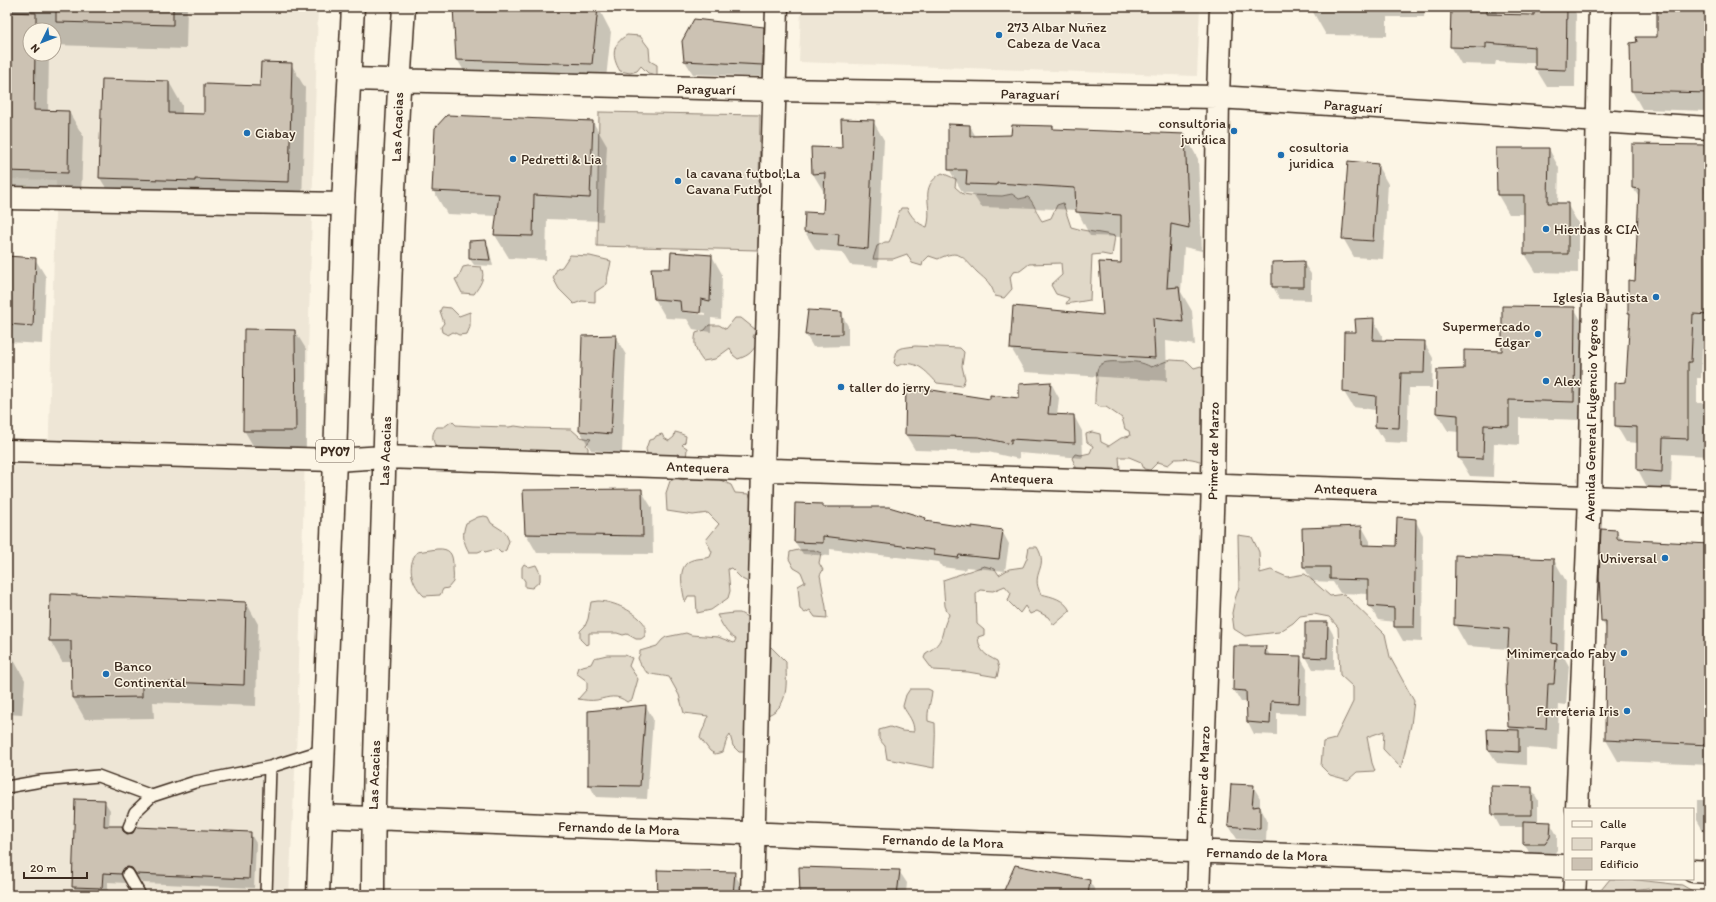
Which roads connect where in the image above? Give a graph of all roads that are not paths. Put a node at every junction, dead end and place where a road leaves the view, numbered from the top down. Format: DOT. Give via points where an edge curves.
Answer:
graph roads {
  1 [pos="353,7"];
  2 [pos="404,7"];
  3 [pos="777,7"];
  4 [pos="1221,7"];
  5 [pos="1600,7"];
  6 [pos="350,79"];
  7 [pos="399,81"];
  8 [pos="775,90"];
  9 [pos="1218,97"];
  10 [pos="1597,121"];
  11 [pos="1709,128"];
  12 [pos="7,198"];
  13 [pos="343,204"];
  14 [pos="7,451"];
  15 [pos="384,457"];
  16 [pos="335,460"];
  17 [pos="763,469"];
  18 [pos="1213,485"];
  19 [pos="1590,497"];
  20 [pos="1709,501"];
  21 [pos="324,750"];
  22 [pos="270,767"];
  23 [pos="7,787"];
  24 [pos="152,796"];
  25 [pos="1577,808"];
  26 [pos="321,816"];
  27 [pos="373,818"];
  28 [pos="130,827"];
  29 [pos="753,833"];
  30 [pos="1200,852"];
  31 [pos="1564,866"];
  32 [pos="1694,871"];
  33 [pos="1709,872"];
  34 [pos="128,874"];
  35 [pos="1575,880"];
  36 [pos="140,895"];
  37 [pos="266,895"];
  38 [pos="318,895"];
  39 [pos="373,895"];
  40 [pos="752,895"];
  41 [pos="1198,895"];
  42 [pos="1574,895"];
  1 -- 6 [label="main road, PY07"];
  2 -- 7 [label="main road, Las Acacias"];
  3 -- 8 [label="main road"];
  4 -- 9 [label="main road, Primer de Marzo"];
  5 -- 10 [label="main road, Avenida General Fulgencio Yegros"];
  6 -- 7 [label="main road, Paraguarí"];
  6 -- 13 [label="main road, PY07"];
  7 -- 8 [label="main road, Paraguarí"];
  7 -- 15 [label="main road, Las Acacias"];
  8 -- 9 [label="main road, Paraguarí"];
  8 -- 17 [label="main road"];
  9 -- 10 [label="main road, Paraguarí"];
  9 -- 18 [label="main road, Primer de Marzo"];
  10 -- 11 [label="main road, Paraguarí"];
  10 -- 19 [label="main road, Avenida General Fulgencio Yegros"];
  12 -- 13 [label="main road"];
  13 -- 16 [label="main road, PY07"];
  14 -- 16 [label="main road, Antequera"];
  15 -- 16 [label="main road, Antequera"];
  15 -- 17 [label="main road, Antequera"];
  15 -- 27 [label="main road, Las Acacias"];
  16 -- 21 [label="main road, PY07"];
  17 -- 18 [label="main road, Antequera"];
  17 -- 29 [label="main road"];
  18 -- 19 [label="main road, Antequera"];
  18 -- 30 [label="main road, Primer de Marzo"];
  19 -- 20 [label="main road, Antequera"];
  19 -- 25 [label="main road, Avenida General Fulgencio Yegros"];
  21 -- 22 [label="lane"];
  21 -- 26 [label="main road, PY07"];
  22 -- 24 [label="lane" via="195,782"];
  22 -- 37 [label="lane"];
  23 -- 24 [label="lane" via="98,776"];
  24 -- 28 [label="lane" via="134,812"];
  26 -- 27 [label="main road, Fernando de la Mora"];
  26 -- 38 [label="main road, PY07"];
  27 -- 29 [label="main road, Fernando de la Mora"];
  27 -- 39 [label="main road, Las Acacias"];
  29 -- 30 [label="main road, Fernando de la Mora"];
  29 -- 40 [label="main road"];
  30 -- 31 [label="main road, Fernando de la Mora"];
  30 -- 41 [label="main road, Primer de Marzo"];
  32 -- 33 [label="main road"];
  34 -- 36 [label="lane"];
  35 -- 42 [label="main road"];
}
